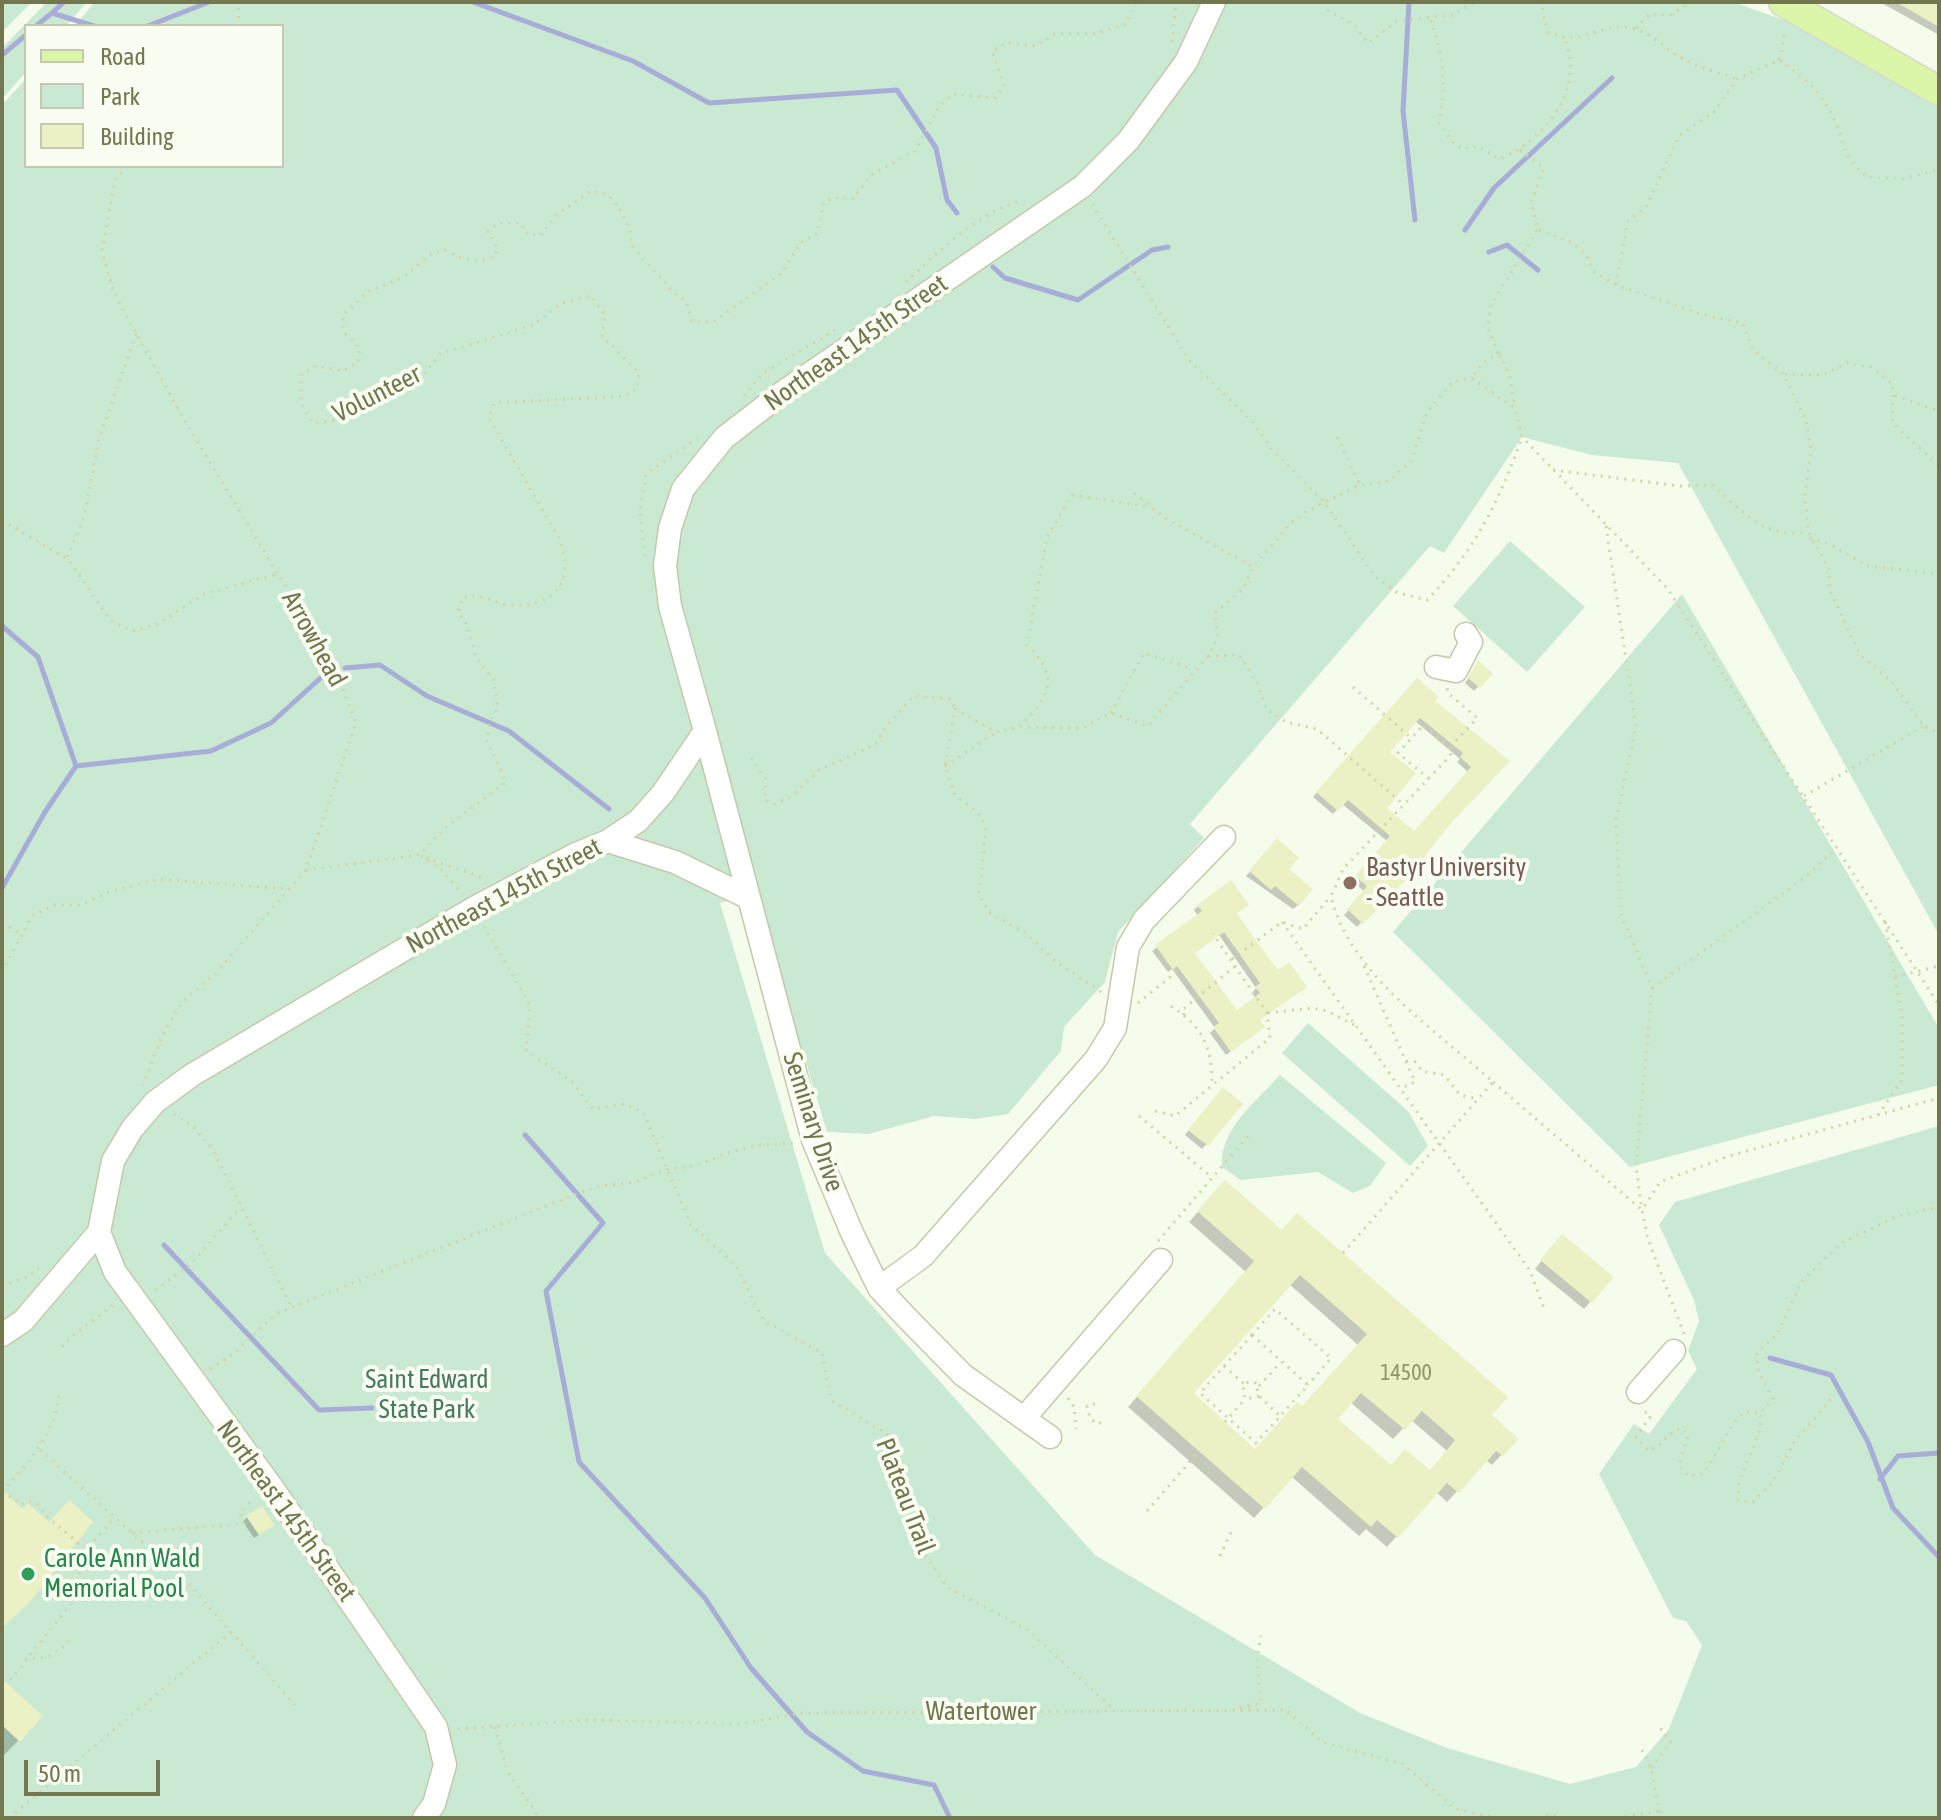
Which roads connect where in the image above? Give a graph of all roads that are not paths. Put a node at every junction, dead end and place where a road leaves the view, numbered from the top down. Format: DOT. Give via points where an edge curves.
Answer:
graph roads {
  1 [pos="1214,2"];
  2 [pos="1785,14"];
  3 [pos="1939,91"];
  4 [pos="1466,634"];
  5 [pos="1440,669"];
  6 [pos="705,731"];
  7 [pos="1224,837"];
  8 [pos="608,841"];
  9 [pos="747,897"];
  10 [pos="99,1232"];
  11 [pos="1161,1260"];
  12 [pos="879,1288"];
  13 [pos="2,1335"];
  14 [pos="1674,1351"];
  15 [pos="1640,1401"];
  16 [pos="1025,1417"];
  17 [pos="1050,1437"];
  18 [pos="424,1818"];
  1 -- 6 [label="street, Northeast 145th Street" via="1186,62 1128,141 1083,186 786,390 724,438 683,489 665,566 670,606"];
  2 -- 3 [label="main road"];
  4 -- 5 [label="street" via="1471,642 1456,671"];
  6 -- 8 [label="street, Northeast 145th Street" via="663,793 638,821"];
  6 -- 9 [label="street, Seminary Drive"];
  7 -- 12 [label="street" via="1144,920 1128,947 1115,1028 1096,1059 923,1256"];
  8 -- 9 [label="street" via="675,862"];
  8 -- 10 [label="street, Northeast 145th Street" via="474,908 155,1102 113,1161"];
  9 -- 12 [label="street, Seminary Drive" via="813,1140"];
  10 -- 13 [label="street" via="23,1321"];
  10 -- 18 [label="street, Northeast 145th Street" via="115,1272 369,1627 437,1732 445,1765 434,1804"];
  11 -- 16 [label="street"];
  12 -- 16 [label="street, Seminary Drive" via="963,1375"];
  14 -- 15 [label="street"];
  16 -- 17 [label="street, Seminary Drive"];
}
